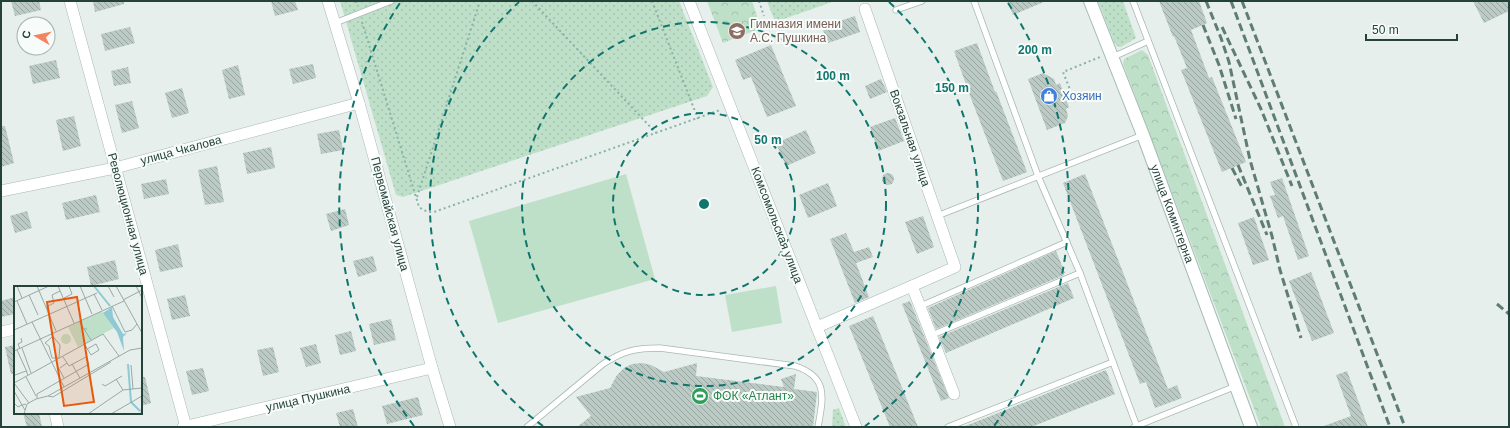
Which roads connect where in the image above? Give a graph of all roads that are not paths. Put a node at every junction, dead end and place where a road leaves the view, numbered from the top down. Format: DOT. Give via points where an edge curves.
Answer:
graph roads {
  1 [pos="70,1"];
  2 [pos="328,1"];
  3 [pos="391,1"];
  4 [pos="689,1"];
  5 [pos="922,1"];
  6 [pos="974,1"];
  7 [pos="1090,1"];
  8 [pos="1133,1"];
  9 [pos="865,9"];
  10 [pos="896,10"];
  11 [pos="335,23"];
  12 [pos="1148,41"];
  13 [pos="1107,57"];
  14 [pos="360,103"];
  15 [pos="1143,135"];
  16 [pos="115,168"];
  17 [pos="1038,176"];
  18 [pos="1,191"];
  19 [pos="937,216"];
  20 [pos="1066,242"];
  21 [pos="1080,273"];
  22 [pos="912,286"];
  23 [pos="921,306"];
  24 [pos="816,327"];
  25 [pos="14,329"];
  26 [pos="1,332"];
  27 [pos="932,336"];
  28 [pos="1113,362"];
  29 [pos="432,368"];
  30 [pos="1236,386"];
  31 [pos="954,394"];
  32 [pos="55,414"];
  33 [pos="58,427"];
  34 [pos="185,427"];
  35 [pos="450,427"];
  36 [pos="528,427"];
  37 [pos="818,427"];
  38 [pos="856,427"];
  39 [pos="948,427"];
  40 [pos="1135,427"];
  41 [pos="1251,427"];
  42 [pos="1296,427"];
  1 -- 16 [label="street, Революционная улица"];
  2 -- 11 [label="street, Первомайская улица"];
  3 -- 11 [label="lane"];
  4 -- 24 [label="street, Комсомольская улица"];
  5 -- 10 [label="lane"];
  6 -- 17 [label="lane"];
  7 -- 13 [label="street, улица Коминтерна"];
  8 -- 12 [label="lane"];
  9 -- 19 [label="street, Вокзальная улица"];
  11 -- 14 [label="street, Первомайская улица"];
  12 -- 13 [label="lane"];
  12 -- 42 [label="lane"];
  13 -- 15 [label="street, улица Коминтерна"];
  14 -- 16 [label="street, улица Чкалова"];
  14 -- 29 [label="street, Первомайская улица"];
  15 -- 17 [label="lane"];
  15 -- 30 [label="street, улица Коминтерна"];
  16 -- 18 [label="street, улица Чкалова"];
  16 -- 34 [label="street, Революционная улица"];
  17 -- 19 [label="lane"];
  17 -- 20 [label="lane"];
  19 -- 22 [label="street, Вокзальная улица" via="955,267"];
  20 -- 21 [label="lane"];
  20 -- 23 [label="lane"];
  21 -- 27 [label="lane"];
  21 -- 28 [label="lane"];
  22 -- 23 [label="street"];
  22 -- 24 [label="street"];
  23 -- 27 [label="street"];
  24 -- 38 [label="street, Комсомольская улица"];
  25 -- 26 [label="street"];
  27 -- 31 [label="street"];
  28 -- 39 [label="lane"];
  28 -- 40 [label="lane"];
  29 -- 34 [label="street, улица Пушкина"];
  29 -- 35 [label="street, Первомайская улица"];
  30 -- 40 [label="lane"];
  30 -- 41 [label="street, улица Коминтерна"];
  32 -- 33 [label="street"];
  36 -- 37 [label="lane" via="612,358 630,350 660,348 795,366 806,370 816,377 822,390"];
}
